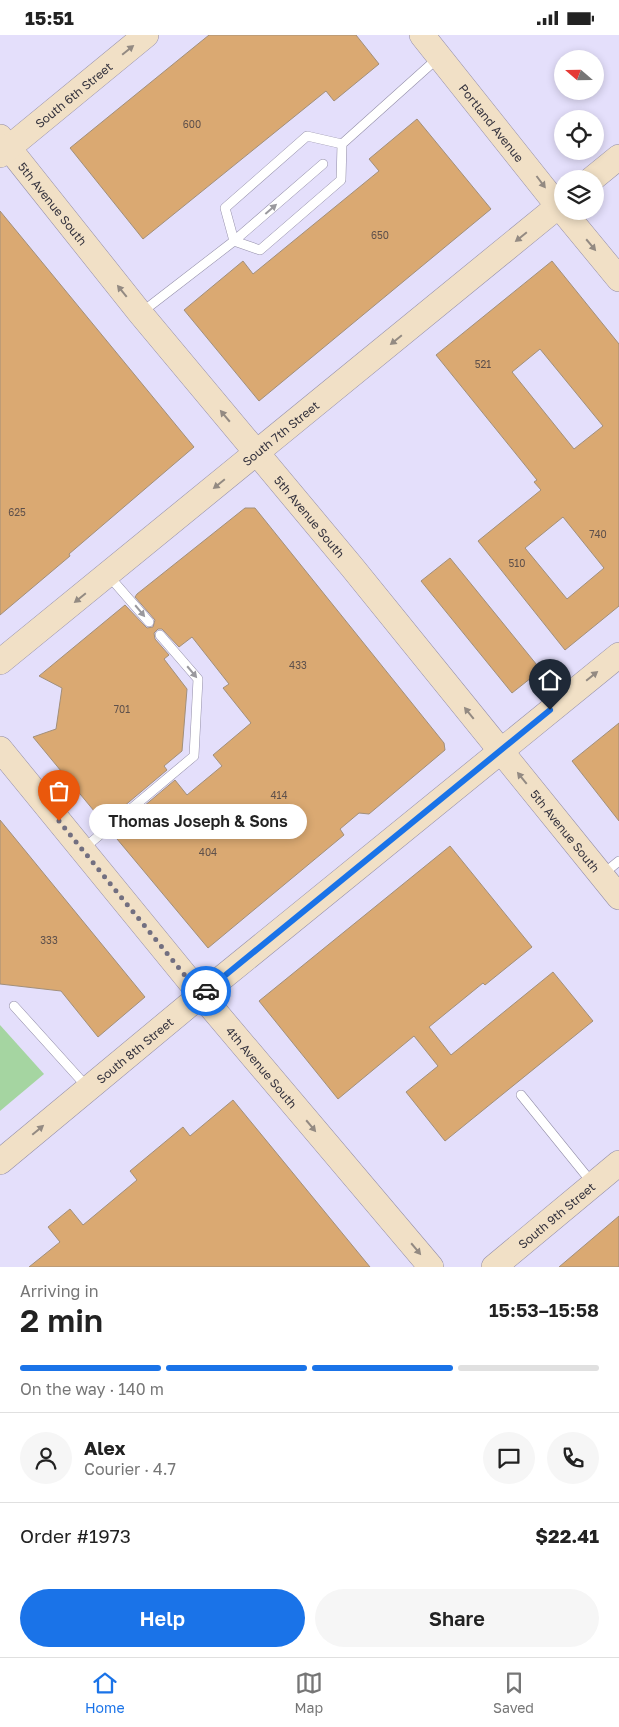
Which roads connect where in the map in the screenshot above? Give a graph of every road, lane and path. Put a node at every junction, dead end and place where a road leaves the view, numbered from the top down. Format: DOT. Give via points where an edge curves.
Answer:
graph roads {
  1 [pos="146,35"];
  2 [pos="422,35"];
  3 [pos="440,57"];
  4 [pos="342,144"];
  5 [pos="3,147"];
  6 [pos="619,157"];
  7 [pos="323,164"];
  8 [pos="603,170"];
  9 [pos="554,198"];
  10 [pos="554,214"];
  11 [pos="572,220"];
  12 [pos="234,241"];
  13 [pos="619,279"];
  14 [pos="140,313"];
  15 [pos="257,453"];
  16 [pos="108,575"];
  17 [pos="149,622"];
  18 [pos="160,635"];
  19 [pos="619,655"];
  20 [pos="0,663"];
  21 [pos="0,749"];
  22 [pos="500,751"];
  23 [pos="82,850"];
  24 [pos="610,868"];
  25 [pos="619,897"];
  26 [pos="201,995"];
  27 [pos="14,1006"];
  28 [pos="88,1088"];
  29 [pos="521,1095"];
  30 [pos="0,1161"];
  31 [pos="619,1163"];
  32 [pos="593,1184"];
  33 [pos="431,1267"];
  34 [pos="494,1267"];
  5 -- 1 [label="main road, South 6th Street, one-way"];
  2 -- 3 [label="main road, Portland Avenue"];
  3 -- 4 [label="lane"];
  3 -- 9 [label="main road, Portland Avenue, one-way"];
  4 -- 12 [label="lane" via="341,180 260,250"];
  4 -- 12 [label="lane" via="307,136 225,208"];
  14 -- 5 [label="main road, 5th Avenue South, one-way"];
  6 -- 8 [label="main road"];
  12 -- 7 [label="lane, one-way"];
  10 -- 15 [label="main road, South 7th Street, one-way"];
  11 -- 13 [label="main road, Portland Avenue, one-way"];
  12 -- 14 [label="lane"];
  15 -- 14 [label="main road, 5th Avenue South, one-way"];
  15 -- 16 [label="main road, South 7th Street, one-way"];
  22 -- 15 [label="main road, 5th Avenue South, one-way"];
  16 -- 17 [label="lane, one-way"];
  16 -- 20 [label="main road, South 7th Street, one-way"];
  18 -- 23 [label="lane, one-way" via="198,679 194,756"];
  22 -- 19 [label="main road, South 8th Street, one-way"];
  21 -- 23 [label="main road, 4th Avenue South"];
  24 -- 22 [label="main road, 5th Avenue South, one-way"];
  22 -- 26 [label="main road, South 8th Street"];
  23 -- 26 [label="main road, 4th Avenue South"];
  24 -- 25 [label="main road, 5th Avenue South"];
  26 -- 28 [label="main road, South 8th Street"];
  26 -- 33 [label="main road, 4th Avenue South, one-way"];
  27 -- 28 [label="lane"];
  30 -- 28 [label="main road, South 8th Street, one-way"];
  29 -- 32 [label="lane"];
  31 -- 32 [label="main road, South 9th Street"];
  32 -- 34 [label="main road, South 9th Street"];
}
